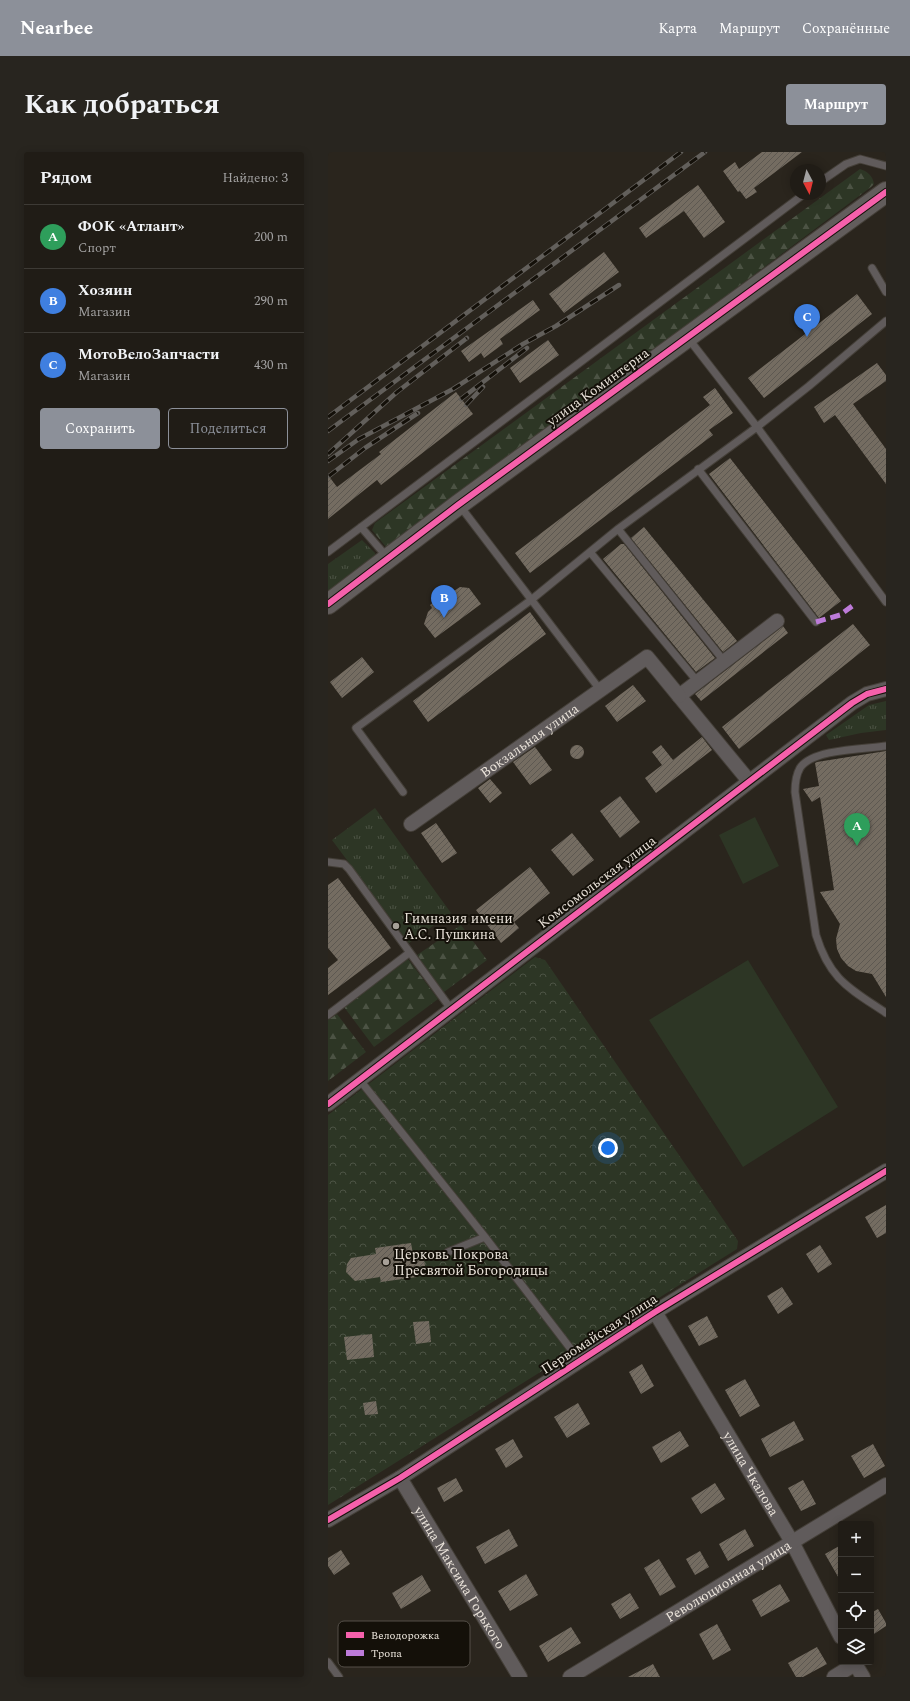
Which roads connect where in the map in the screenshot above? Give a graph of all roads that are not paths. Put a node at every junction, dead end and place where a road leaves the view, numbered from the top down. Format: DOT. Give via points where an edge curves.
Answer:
graph roads {
  1 [pos="886,166"];
  2 [pos="826,178"];
  3 [pos="886,192"];
  4 [pos="796,200"];
  5 [pos="872,268"];
  6 [pos="886,292"];
  7 [pos="886,321"];
  8 [pos="686,337"];
  9 [pos="757,427"];
  10 [pos="698,469"];
  11 [pos="458,505"];
  12 [pos="361,527"];
  13 [pos="618,529"];
  14 [pos="328,552"];
  15 [pos="590,552"];
  16 [pos="388,558"];
  17 [pos="530,600"];
  18 [pos="886,602"];
  19 [pos="328,604"];
  20 [pos="777,621"];
  21 [pos="816,622"];
  22 [pos="724,661"];
  23 [pos="697,682"];
  24 [pos="886,688"];
  25 [pos="601,691"];
  26 [pos="679,696"];
  27 [pos="886,746"];
  28 [pos="749,781"];
  29 [pos="403,792"];
  30 [pos="411,824"];
  31 [pos="328,862"];
  32 [pos="409,953"];
  33 [pos="451,1009"];
  34 [pos="886,1013"];
  35 [pos="328,1015"];
  36 [pos="359,1080"];
  37 [pos="328,1104"];
  38 [pos="886,1172"];
  39 [pos="485,1237"];
  40 [pos="448,1252"];
  41 [pos="655,1312"];
  42 [pos="580,1361"];
  43 [pos="400,1478"];
  44 [pos="886,1485"];
  45 [pos="328,1520"];
  46 [pos="792,1542"];
  47 [pos="838,1631"];
  48 [pos="328,1662"];
  49 [pos="851,1665"];
  50 [pos="855,1665"];
  51 [pos="340,1677"];
  52 [pos="520,1677"];
  53 [pos="570,1677"];
  54 [pos="834,1677"];
  55 [pos="862,1677"];
  1 -- 2 [label="lane" via="860,159 846,164"];
  3 -- 8 [label="street, улица Коминтерна"];
  4 -- 12 [label="lane"];
  5 -- 6 [label="lane"];
  7 -- 9 [label="lane"];
  8 -- 9 [label="lane"];
  8 -- 11 [label="street, улица Коминтерна"];
  9 -- 10 [label="lane"];
  9 -- 18 [label="lane"];
  10 -- 13 [label="lane"];
  10 -- 21 [label="lane"];
  11 -- 16 [label="street, улица Коминтерна"];
  11 -- 17 [label="lane"];
  12 -- 14 [label="lane"];
  12 -- 16 [label="lane"];
  13 -- 15 [label="lane"];
  13 -- 22 [label="lane"];
  15 -- 17 [label="lane"];
  15 -- 23 [label="lane"];
  16 -- 19 [label="street, улица Коминтерна"];
  17 -- 25 [label="lane"];
  17 -- 29 [label="lane" via="356,728"];
  20 -- 22 [label="street"];
  22 -- 23 [label="street"];
  23 -- 26 [label="street"];
  24 -- 28 [label="street, Комсомольская улица" via="867,694 852,703"];
  25 -- 26 [label="street, Вокзальная улица" via="647,658"];
  25 -- 30 [label="street, Вокзальная улица"];
  26 -- 28 [label="street"];
  27 -- 34 [label="lane" via="812,757 800,767 795,792 816,935 822,955 840,980"];
  28 -- 33 [label="street, Комсомольская улица"];
  31 -- 32 [label="lane" via="344,864 349,869"];
  32 -- 33 [label="lane"];
  32 -- 35 [label="lane"];
  33 -- 36 [label="street, Комсомольская улица"];
  36 -- 37 [label="street, Комсомольская улица"];
  36 -- 39 [label="lane"];
  38 -- 41 [label="street, Первомайская улица"];
  39 -- 40 [label="lane"];
  39 -- 42 [label="lane"];
  41 -- 42 [label="street, Первомайская улица"];
  41 -- 46 [label="street, улица Чкалова"];
  42 -- 43 [label="street, Первомайская улица"];
  43 -- 45 [label="street, Первомайская улица"];
  43 -- 52 [label="street, улица Максима Горького"];
  44 -- 46 [label="street, Революционная улица"];
  46 -- 47 [label="street, улица Чкалова"];
  46 -- 53 [label="street, Революционная улица"];
  48 -- 51 [label="lane"];
  49 -- 54 [label="street"];
  50 -- 55 [label="street"];
}
